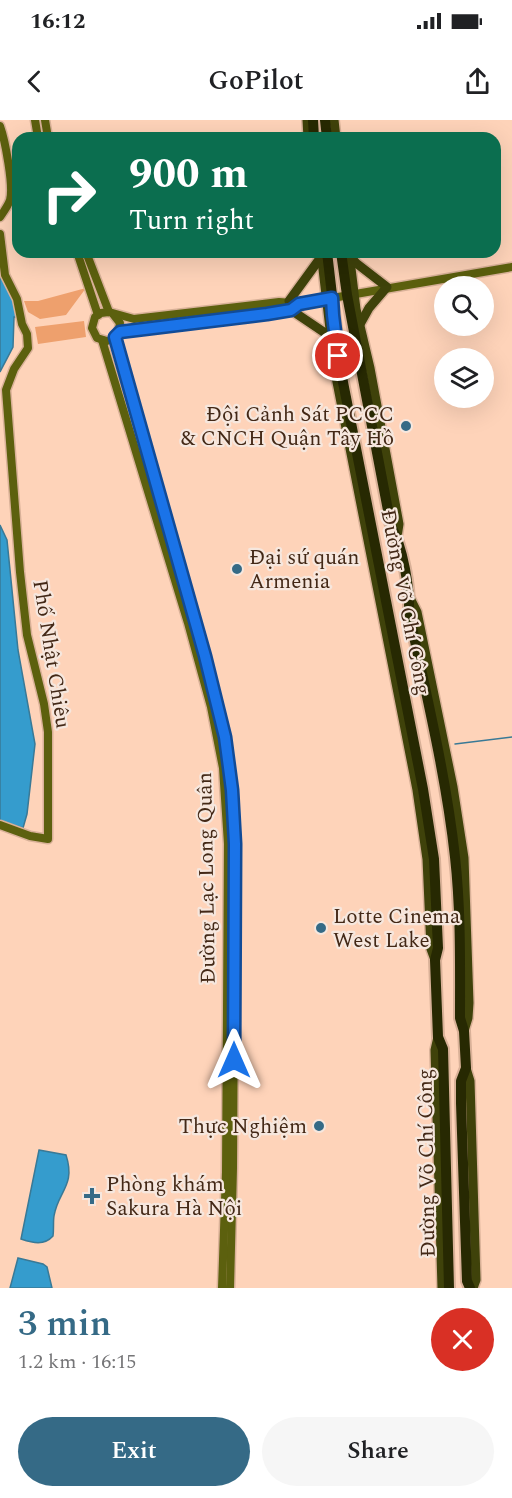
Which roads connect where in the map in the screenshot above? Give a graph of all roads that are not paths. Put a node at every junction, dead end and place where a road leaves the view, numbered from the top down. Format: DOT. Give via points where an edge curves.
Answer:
graph roads {
  1 [pos="0,126"];
  2 [pos="0,217"];
  3 [pos="0,234"];
  4 [pos="79,258"];
  5 [pos="88,258"];
  6 [pos="321,258"];
  7 [pos="323,258"];
  8 [pos="324,258"];
  9 [pos="346,258"];
  10 [pos="351,258"];
  11 [pos="512,267"];
  12 [pos="325,282"];
  13 [pos="387,287"];
  14 [pos="350,295"];
  15 [pos="330,298"];
  16 [pos="293,305"];
  17 [pos="356,309"];
  18 [pos="111,313"];
  19 [pos="98,315"];
  20 [pos="331,316"];
  21 [pos="359,326"];
  22 [pos="117,334"];
  23 [pos="331,337"];
  24 [pos="102,340"];
  25 [pos="397,537"];
  26 [pos="415,765"];
  27 [pos="0,825"];
  28 [pos="438,1037"];
  29 [pos="222,1288"];
  30 [pos="230,1288"];
  31 [pos="442,1288"];
  32 [pos="449,1288"];
  33 [pos="471,1288"];
  1 -- 2 [label="main road" via="11,195"];
  3 -- 27 [label="main road, Phố Nhật Chiêu" via="4,275 17,299 27,334 28,348 6,390 26,627 48,732 48,839"];
  4 -- 19 [label="main road"];
  5 -- 18 [label="main road"];
  6 -- 16 [label="main road"];
  7 -- 12 [label="main road"];
  8 -- 15 [label="highway, Đường Võ Chí Công"];
  9 -- 14 [label="highway, Đường Võ Chí Công"];
  10 -- 13 [label="main road"];
  11 -- 13 [label="main road"];
  12 -- 15 [label="highway"];
  13 -- 14 [label="main road"];
  13 -- 21 [label="main road"];
  14 -- 15 [label="main road"];
  14 -- 17 [label="highway"];
  14 -- 25 [label="highway, Đường Võ Chí Công"];
  15 -- 16 [label="main road"];
  15 -- 20 [label="highway, Đường Võ Chí Công"];
  16 -- 18 [label="main road" via="134,319"];
  16 -- 22 [label="main road"];
  16 -- 23 [label="main road"];
  17 -- 21 [label="main road, Đường Võ Chí Công"];
  18 -- 19 [label="main road"];
  18 -- 22 [label="main road" via="119,320"];
  19 -- 24 [label="main road" via="92,328"];
  20 -- 23 [label="main road, Đường Võ Chí Công"];
  20 -- 26 [label="highway, Đường Võ Chí Công"];
  21 -- 25 [label="main road, Đường Võ Chí Công" via="399,524"];
  22 -- 24 [label="main road"];
  22 -- 30 [label="main road, Đường Lạc Long Quân" via="218,705 232,790 235,844"];
  23 -- 26 [label="main road, Đường Võ Chí Công"];
  24 -- 29 [label="main road, Đường Lạc Long Quân" via="188,623 223,768 228,844"];
  25 -- 33 [label="highway, Đường Võ Chí Công" via="455,858 460,1018 466,1068 461,1081 461,1103 467,1281"];
  26 -- 28 [label="highway, Đường Võ Chí Công" via="434,859"];
  28 -- 31 [label="main road, Đường Võ Chí Công" via="435,1050"];
  28 -- 32 [label="highway, Đường Võ Chí Công" via="443,1050"];
}
